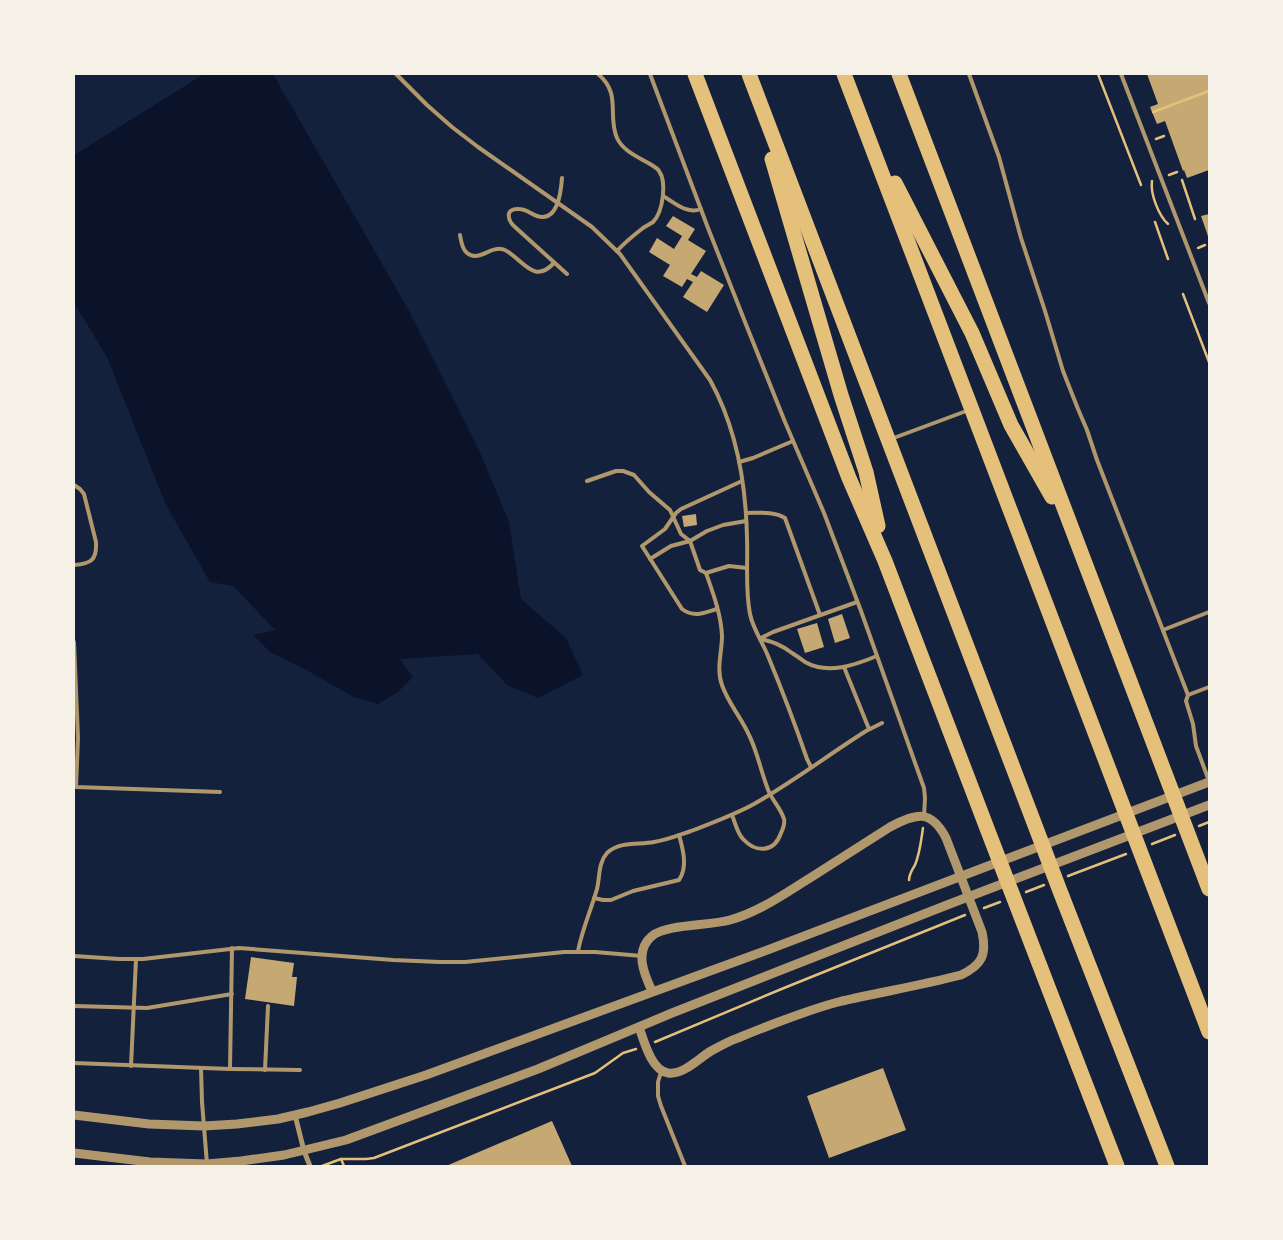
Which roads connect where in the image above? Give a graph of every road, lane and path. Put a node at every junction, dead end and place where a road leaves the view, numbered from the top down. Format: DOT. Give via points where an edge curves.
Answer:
graph roads {
  1 [pos="396,74"];
  2 [pos="598,74"];
  3 [pos="650,74"];
  4 [pos="695,74"];
  5 [pos="748,74"];
  6 [pos="844,74"];
  7 [pos="899,74"];
  8 [pos="905,74"];
  9 [pos="969,74"];
  10 [pos="1098,74"];
  11 [pos="1121,74"];
  12 [pos="1209,91"];
  13 [pos="908,98"];
  14 [pos="1153,112"];
  15 [pos="861,116"];
  16 [pos="562,178"];
  17 [pos="1182,180"];
  18 [pos="1152,181"];
  19 [pos="1141,186"];
  20 [pos="662,196"];
  21 [pos="559,203"];
  22 [pos="701,209"];
  23 [pos="1195,219"];
  24 [pos="1155,222"];
  25 [pos="1168,224"];
  26 [pos="460,235"];
  27 [pos="617,251"];
  28 [pos="1168,259"];
  29 [pos="554,262"];
  30 [pos="567,274"];
  31 [pos="1183,294"];
  32 [pos="1209,303"];
  33 [pos="1209,362"];
  34 [pos="971,410"];
  35 [pos="793,440"];
  36 [pos="888,440"];
  37 [pos="739,462"];
  38 [pos="587,481"];
  39 [pos="742,481"];
  40 [pos="74,485"];
  41 [pos="746,513"];
  42 [pos="673,517"];
  43 [pos="746,521"];
  44 [pos="1076,540"];
  45 [pos="690,541"];
  46 [pos="650,559"];
  47 [pos="886,561"];
  48 [pos="74,565"];
  49 [pos="747,568"];
  50 [pos="706,574"];
  51 [pos="857,602"];
  52 [pos="717,609"];
  53 [pos="1209,612"];
  54 [pos="820,615"];
  55 [pos="1163,630"];
  56 [pos="760,639"];
  57 [pos="74,642"];
  58 [pos="877,656"];
  59 [pos="844,667"];
  60 [pos="1209,687"];
  61 [pos="1188,695"];
  62 [pos="882,723"];
  63 [pos="869,729"];
  64 [pos="811,768"];
  65 [pos="1209,781"];
  66 [pos="220,792"];
  67 [pos="770,794"];
  68 [pos="1209,805"];
  69 [pos="732,814"];
  70 [pos="924,817"];
  71 [pos="1209,822"];
  72 [pos="1191,829"];
  73 [pos="1182,833"];
  74 [pos="680,835"];
  75 [pos="1145,847"];
  76 [pos="1127,854"];
  77 [pos="1062,878"];
  78 [pos="909,880"];
  79 [pos="1044,885"];
  80 [pos="1209,889"];
  81 [pos="1026,892"];
  82 [pos="594,898"];
  83 [pos="1008,899"];
  84 [pos="980,909"];
  85 [pos="971,913"];
  86 [pos="232,948"];
  87 [pos="578,951"];
  88 [pos="74,956"];
  89 [pos="642,956"];
  90 [pos="136,959"];
  91 [pos="652,991"];
  92 [pos="232,994"];
  93 [pos="74,1006"];
  94 [pos="268,1006"];
  95 [pos="134,1008"];
  96 [pos="639,1027"];
  97 [pos="1209,1032"];
  98 [pos="665,1039"];
  99 [pos="623,1053"];
  100 [pos="74,1063"];
  101 [pos="131,1066"];
  102 [pos="201,1068"];
  103 [pos="230,1069"];
  104 [pos="265,1070"];
  105 [pos="300,1070"];
  106 [pos="661,1070"];
  107 [pos="74,1115"];
  108 [pos="295,1115"];
  109 [pos="204,1126"];
  110 [pos="304,1151"];
  111 [pos="74,1153"];
  112 [pos="341,1159"];
  113 [pos="207,1164"];
  114 [pos="310,1166"];
  115 [pos="322,1166"];
  116 [pos="344,1166"];
  117 [pos="685,1166"];
  118 [pos="1117,1166"];
  119 [pos="1167,1166"];
  1 -- 21 [label="lane" via="452,127"];
  2 -- 20 [label="lane" via="609,85 618,140 660,172"];
  3 -- 22 [label="lane"];
  4 -- 47 [label="highway" via="849,478"];
  5 -- 36 [label="highway"];
  5 -- 47 [label="highway" via="866,472"];
  6 -- 15 [label="highway"];
  7 -- 13 [label="highway"];
  8 -- 13 [label="highway"];
  9 -- 55 [label="lane" via="999,157 1063,371"];
  10 -- 19 [label="path"];
  11 -- 32 [label="lane"];
  12 -- 14 [label="path"];
  13 -- 44 [label="highway"];
  15 -- 34 [label="highway"];
  15 -- 44 [label="highway" via="972,333 1011,425"];
  16 -- 21 [label="lane"];
  17 -- 23 [label="path"];
  18 -- 25 [label="path" via="1151,189 1162,219"];
  20 -- 22 [label="lane" via="689,211"];
  20 -- 27 [label="lane" via="655,220"];
  21 -- 27 [label="lane" via="592,227"];
  21 -- 29 [label="lane" via="547,216 537,216 521,208 512,210 509,215 510,222"];
  22 -- 35 [label="lane"];
  24 -- 28 [label="path"];
  26 -- 29 [label="lane" via="465,252 472,256 498,248 537,272 546,270"];
  27 -- 37 [label="lane" via="710,380 718,395"];
  29 -- 30 [label="lane"];
  31 -- 33 [label="path"];
  34 -- 36 [label="lane"];
  34 -- 97 [label="highway"];
  35 -- 37 [label="lane"];
  35 -- 51 [label="lane"];
  36 -- 119 [label="highway"];
  37 -- 39 [label="lane"];
  38 -- 42 [label="lane" via="610,472 623,471 634,475 670,510"];
  39 -- 41 [label="lane"];
  39 -- 42 [label="lane" via="680,509"];
  40 -- 48 [label="lane" via="84,494 96,542 90,562"];
  41 -- 43 [label="lane"];
  41 -- 54 [label="lane" via="774,514 785,518"];
  42 -- 45 [label="lane" via="681,534"];
  42 -- 46 [label="lane" via="665,529 642,546"];
  43 -- 45 [label="lane" via="723,525"];
  43 -- 49 [label="lane"];
  44 -- 80 [label="highway"];
  45 -- 46 [label="lane" via="671,546"];
  45 -- 50 [label="lane" via="700,570"];
  46 -- 52 [label="lane" via="686,612 696,615"];
  47 -- 118 [label="highway"];
  49 -- 50 [label="lane" via="729,566"];
  49 -- 56 [label="lane" via="748,605"];
  50 -- 52 [label="lane"];
  51 -- 54 [label="lane"];
  51 -- 58 [label="lane"];
  52 -- 67 [label="lane" via="722,637 721,684 749,734"];
  53 -- 55 [label="lane"];
  54 -- 56 [label="lane"];
  55 -- 61 [label="lane"];
  56 -- 59 [label="lane" via="782,646 814,666"];
  56 -- 64 [label="lane"];
  57 -- 66 [label="lane" via="78,738 76,786"];
  58 -- 59 [label="lane"];
  58 -- 70 [label="lane" via="924,788"];
  59 -- 63 [label="lane"];
  60 -- 61 [label="lane"];
  61 -- 65 [label="lane" via="1186,701 1196,746"];
  62 -- 63 [label="lane"];
  63 -- 64 [label="lane"];
  64 -- 67 [label="lane"];
  65 -- 91 [label="street"];
  67 -- 69 [label="lane"];
  67 -- 69 [label="lane" via="784,824 779,839 771,847 764,849 749,844 740,836"];
  68 -- 96 [label="street"];
  69 -- 74 [label="lane"];
  70 -- 78 [label="path" via="919,853"];
  70 -- 89 [label="street" via="913,816 890,827 749,913 722,922 658,932 647,941"];
  70 -- 106 [label="street" via="932,820 946,838 982,932 984,953 976,967 956,976 814,1010 724,1044 678,1072"];
  71 -- 72 [label="path"];
  73 -- 75 [label="path"];
  74 -- 82 [label="lane" via="612,849 601,864"];
  74 -- 82 [label="lane" via="684,860 679,880 611,900"];
  76 -- 77 [label="path"];
  79 -- 81 [label="path"];
  82 -- 87 [label="lane"];
  83 -- 84 [label="path"];
  85 -- 98 [label="path"];
  86 -- 87 [label="lane" via="440,962"];
  86 -- 90 [label="lane"];
  86 -- 92 [label="lane"];
  87 -- 89 [label="lane"];
  88 -- 90 [label="lane"];
  89 -- 91 [label="street"];
  90 -- 95 [label="lane"];
  91 -- 108 [label="street" via="426,1075"];
  92 -- 95 [label="lane" via="157,1008"];
  92 -- 103 [label="lane"];
  93 -- 95 [label="lane"];
  94 -- 104 [label="lane"];
  95 -- 101 [label="lane"];
  96 -- 106 [label="street" via="649,1054"];
  96 -- 110 [label="street" via="362,1134"];
  99 -- 112 [label="path" via="595,1073 374,1158"];
  100 -- 101 [label="lane"];
  101 -- 102 [label="lane"];
  102 -- 103 [label="lane"];
  102 -- 109 [label="lane"];
  103 -- 104 [label="lane"];
  104 -- 105 [label="lane"];
  106 -- 117 [label="lane" via="658,1082 660,1106"];
  107 -- 109 [label="street" via="150,1124"];
  108 -- 109 [label="street"];
  108 -- 110 [label="street"];
  109 -- 113 [label="lane"];
  110 -- 113 [label="street"];
  110 -- 114 [label="street"];
  111 -- 113 [label="street" via="150,1162"];
  112 -- 115 [label="path"];
  112 -- 116 [label="path"];
}
